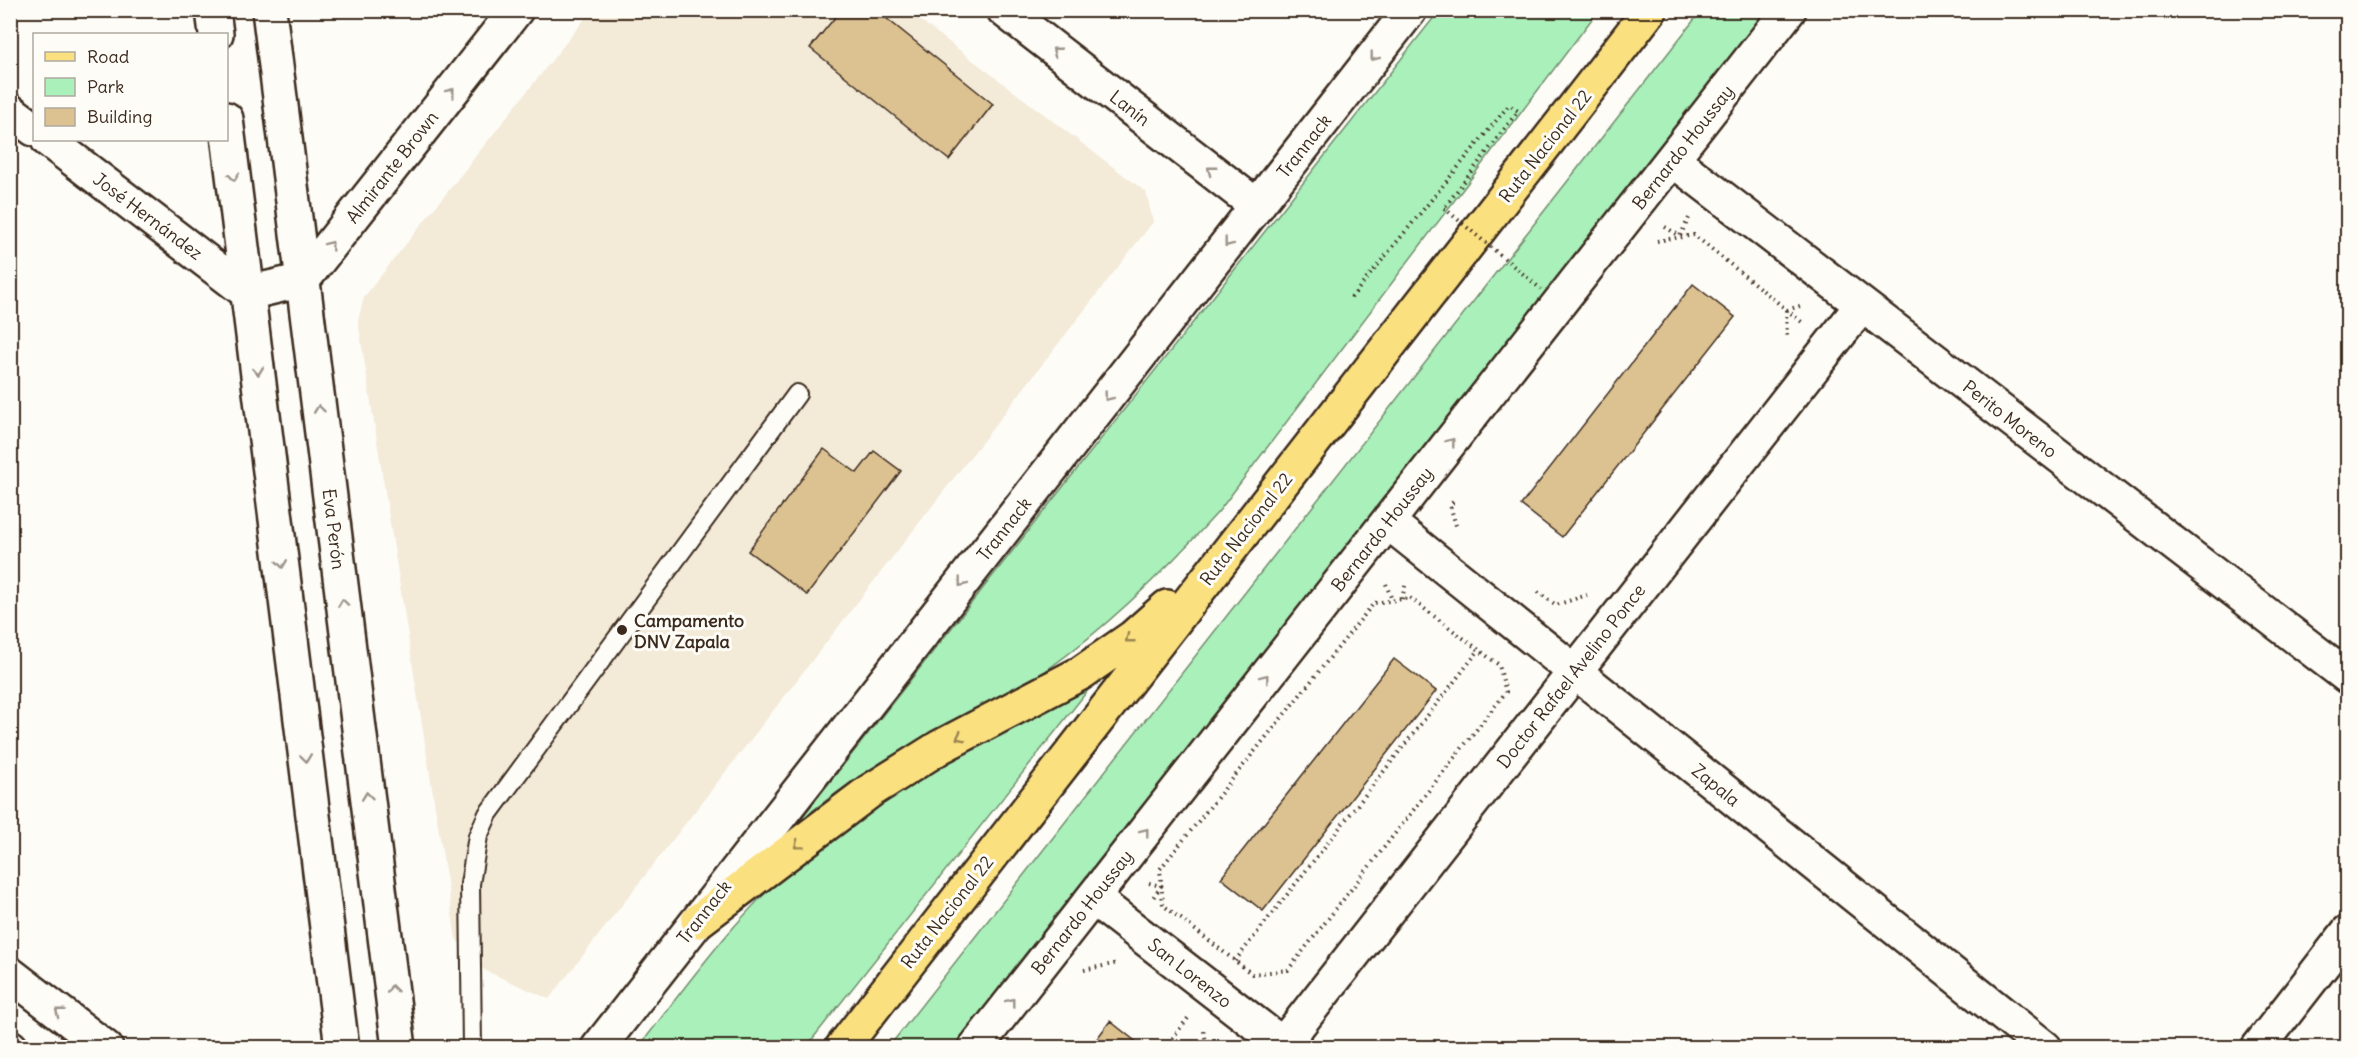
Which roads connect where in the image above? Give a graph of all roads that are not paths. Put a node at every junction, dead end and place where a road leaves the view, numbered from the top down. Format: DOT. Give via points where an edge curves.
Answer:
graph roads {
  1 [pos="213,10"];
  2 [pos="268,10"];
  3 [pos="516,10"];
  4 [pos="1004,10"];
  5 [pos="1410,10"];
  6 [pos="1650,10"];
  7 [pos="1789,10"];
  8 [pos="216,33"];
  9 [pos="10,111"];
  10 [pos="33,128"];
  11 [pos="228,135"];
  12 [pos="49,141"];
  13 [pos="1673,160"];
  14 [pos="1257,206"];
  15 [pos="303,280"];
  16 [pos="248,293"];
  17 [pos="1862,304"];
  18 [pos="797,394"];
  19 [pos="1388,522"];
  20 [pos="1221,561"];
  21 [pos="1575,671"];
  22 [pos="2348,677"];
  23 [pos="1093,898"];
  24 [pos="698,921"];
  25 [pos="2348,932"];
  26 [pos="10,974"];
  27 [pos="1283,1046"];
  28 [pos="105,1047"];
  29 [pos="342,1047"];
  30 [pos="399,1047"];
  31 [pos="472,1047"];
  32 [pos="598,1047"];
  33 [pos="842,1047"];
  34 [pos="975,1047"];
  35 [pos="2045,1047"];
  36 [pos="2258,1047"];
  1 -- 8 [label="street"];
  2 -- 15 [label="street, Eva Perón"];
  15 -- 3 [label="street, Almirante Brown, one-way"];
  14 -- 4 [label="street, Lanín, one-way"];
  5 -- 14 [label="street, Trannack, one-way"];
  6 -- 20 [label="main road, Ruta Nacional 22"];
  7 -- 13 [label="street, Bernardo Houssay"];
  9 -- 10 [label="street"];
  11 -- 16 [label="street, one-way"];
  12 -- 16 [label="street, José Hernández"];
  13 -- 17 [label="street, Perito Moreno"];
  19 -- 13 [label="street, Bernardo Houssay, one-way"];
  14 -- 24 [label="street, Trannack, one-way"];
  15 -- 16 [label="street"];
  30 -- 15 [label="street, Eva Perón, one-way"];
  16 -- 29 [label="street, one-way"];
  17 -- 21 [label="street, Doctor Rafael Avelino Ponce"];
  17 -- 22 [label="street, Perito Moreno"];
  18 -- 31 [label="lane" via="488,814 478,836 470,884"];
  19 -- 21 [label="street, Zapala"];
  23 -- 19 [label="street, Bernardo Houssay, one-way"];
  20 -- 24 [label="main road, one-way" via="1108,655 1049,691 940,747 870,791"];
  20 -- 33 [label="main road, Ruta Nacional 22"];
  21 -- 27 [label="street, Doctor Rafael Avelino Ponce"];
  21 -- 35 [label="street, Zapala"];
  23 -- 27 [label="street, San Lorenzo"];
  34 -- 23 [label="street, Bernardo Houssay, one-way"];
  24 -- 32 [label="street, Trannack"];
  25 -- 36 [label="street"];
  28 -- 26 [label="street, one-way"];
}
